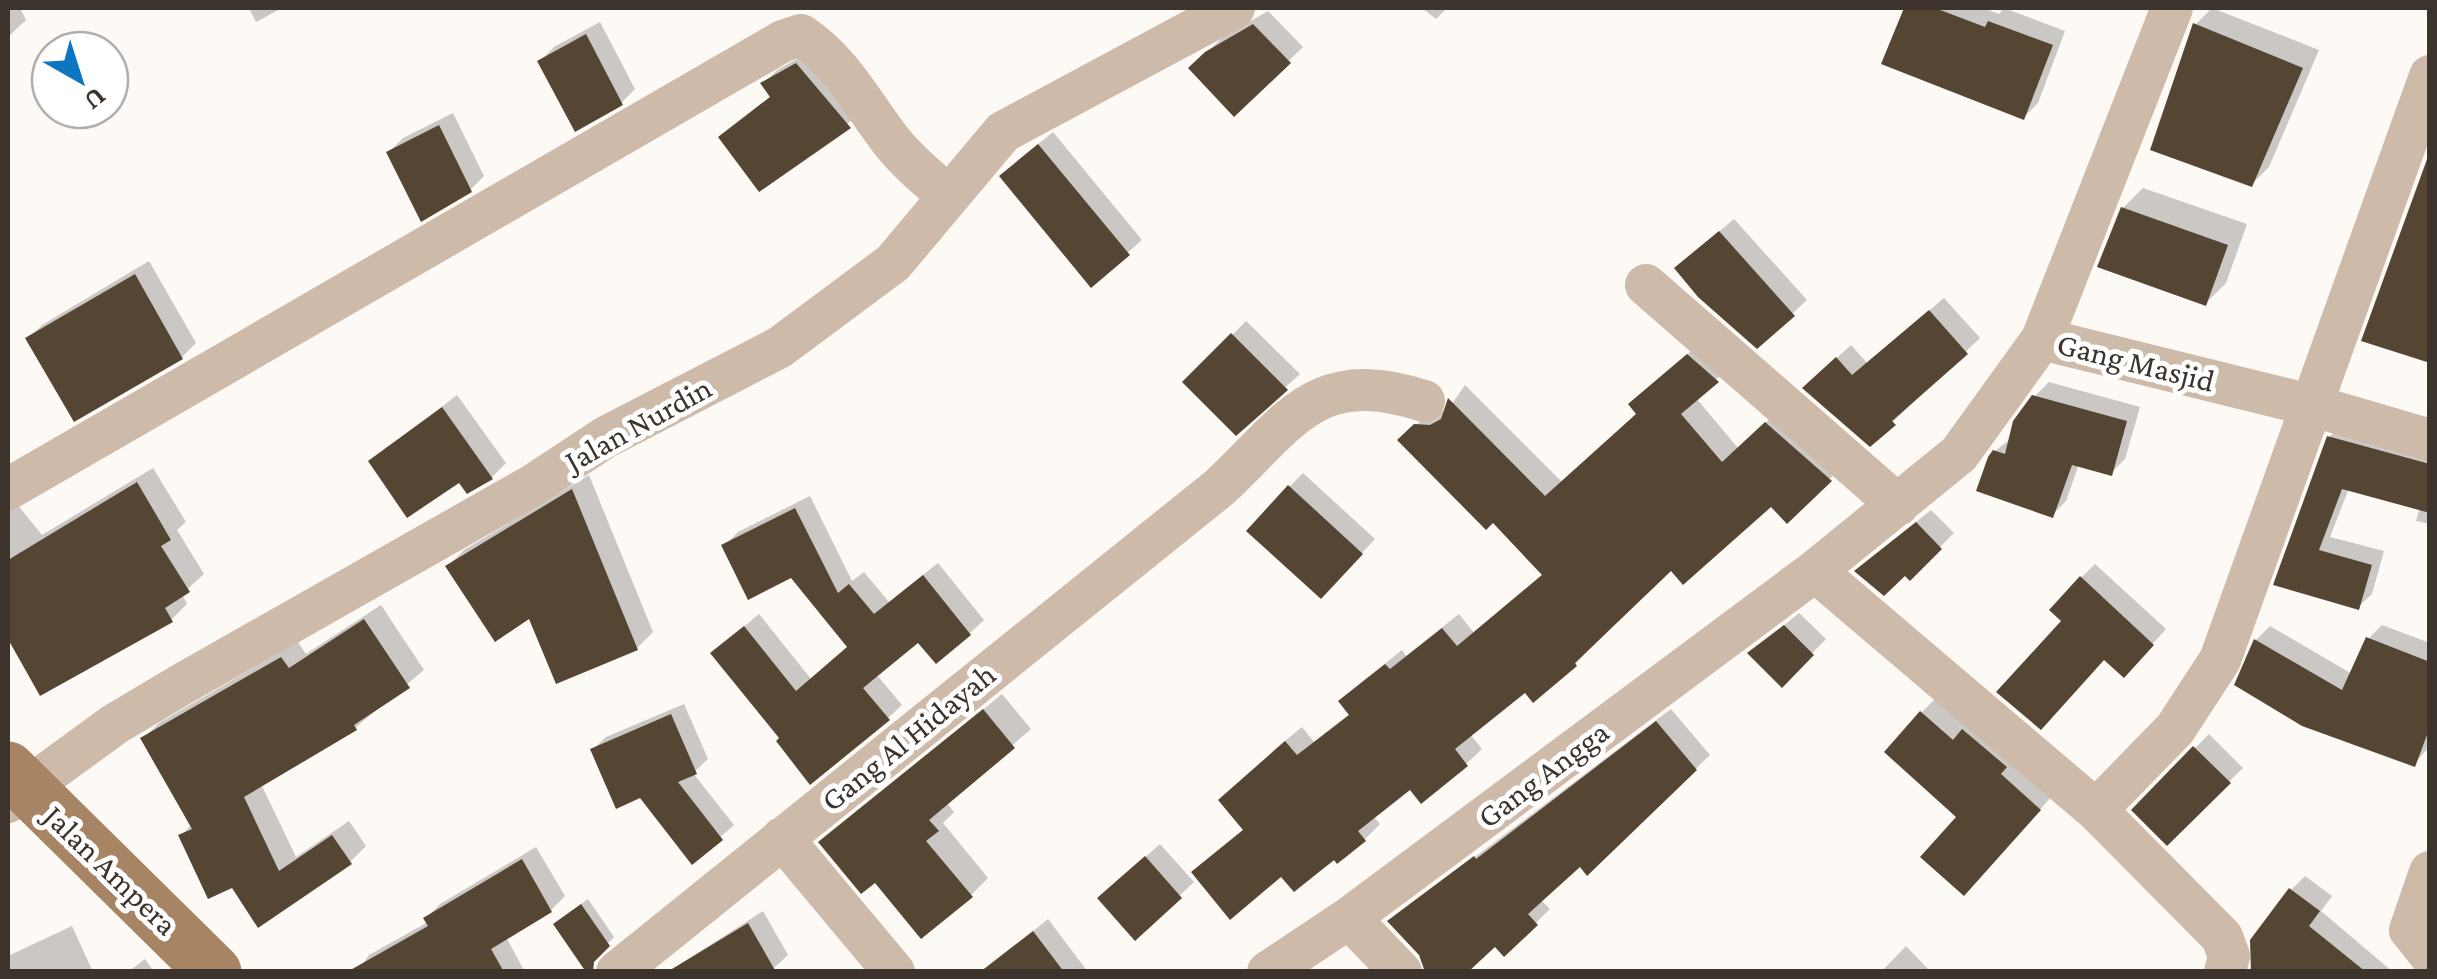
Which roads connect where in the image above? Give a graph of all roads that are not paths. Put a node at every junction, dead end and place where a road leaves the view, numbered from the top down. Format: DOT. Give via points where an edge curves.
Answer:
graph roads {
  1 [pos="1234,8"];
  2 [pos="2172,8"];
  3 [pos="2430,76"];
  4 [pos="949,196"];
  5 [pos="1646,285"];
  6 [pos="2042,339"];
  7 [pos="1424,401"];
  8 [pos="2314,406"];
  9 [pos="2430,440"];
  10 [pos="8,490"];
  11 [pos="1898,505"];
  12 [pos="1815,571"];
  13 [pos="12,793"];
  14 [pos="2096,810"];
  15 [pos="782,838"];
  16 [pos="2430,872"];
  17 [pos="1349,918"];
  18 [pos="2430,955"];
  19 [pos="163,972"];
  20 [pos="214,972"];
  21 [pos="617,972"];
  22 [pos="894,972"];
  23 [pos="1268,972"];
  24 [pos="1401,972"];
  25 [pos="2225,972"];
  1 -- 4 [label="street, Jalan Nurdin" via="1003,132"];
  2 -- 6 [label="street"];
  3 -- 8 [label="street"];
  4 -- 10 [label="street" via="902,155 852,84 801,35"];
  4 -- 13 [label="street, Jalan Nurdin" via="894,263 780,347 606,437 184,682"];
  5 -- 11 [label="street"];
  6 -- 8 [label="street, Gang Masjid"];
  6 -- 11 [label="street, Gang Masjid" via="1959,454"];
  7 -- 15 [label="street, Gang Al Hidayah" via="1358,386 1332,392 1297,414 1220,487"];
  8 -- 9 [label="street, Gang Masjid"];
  8 -- 14 [label="street" via="2220,660 2175,730"];
  11 -- 12 [label="street, Gang Masjid"];
  12 -- 14 [label="street"];
  12 -- 17 [label="street, Gang Angga"];
  13 -- 19 [label="main road, Jalan Ampera"];
  13 -- 20 [label="main road, Jalan Ampera"];
  14 -- 25 [label="street" via="2222,938 2229,956"];
  15 -- 21 [label="street, Gang Al Hidayah"];
  15 -- 22 [label="street"];
  16 -- 18 [label="street" via="2410,930"];
  17 -- 23 [label="street, Gang Angga"];
  17 -- 24 [label="street"];
}
